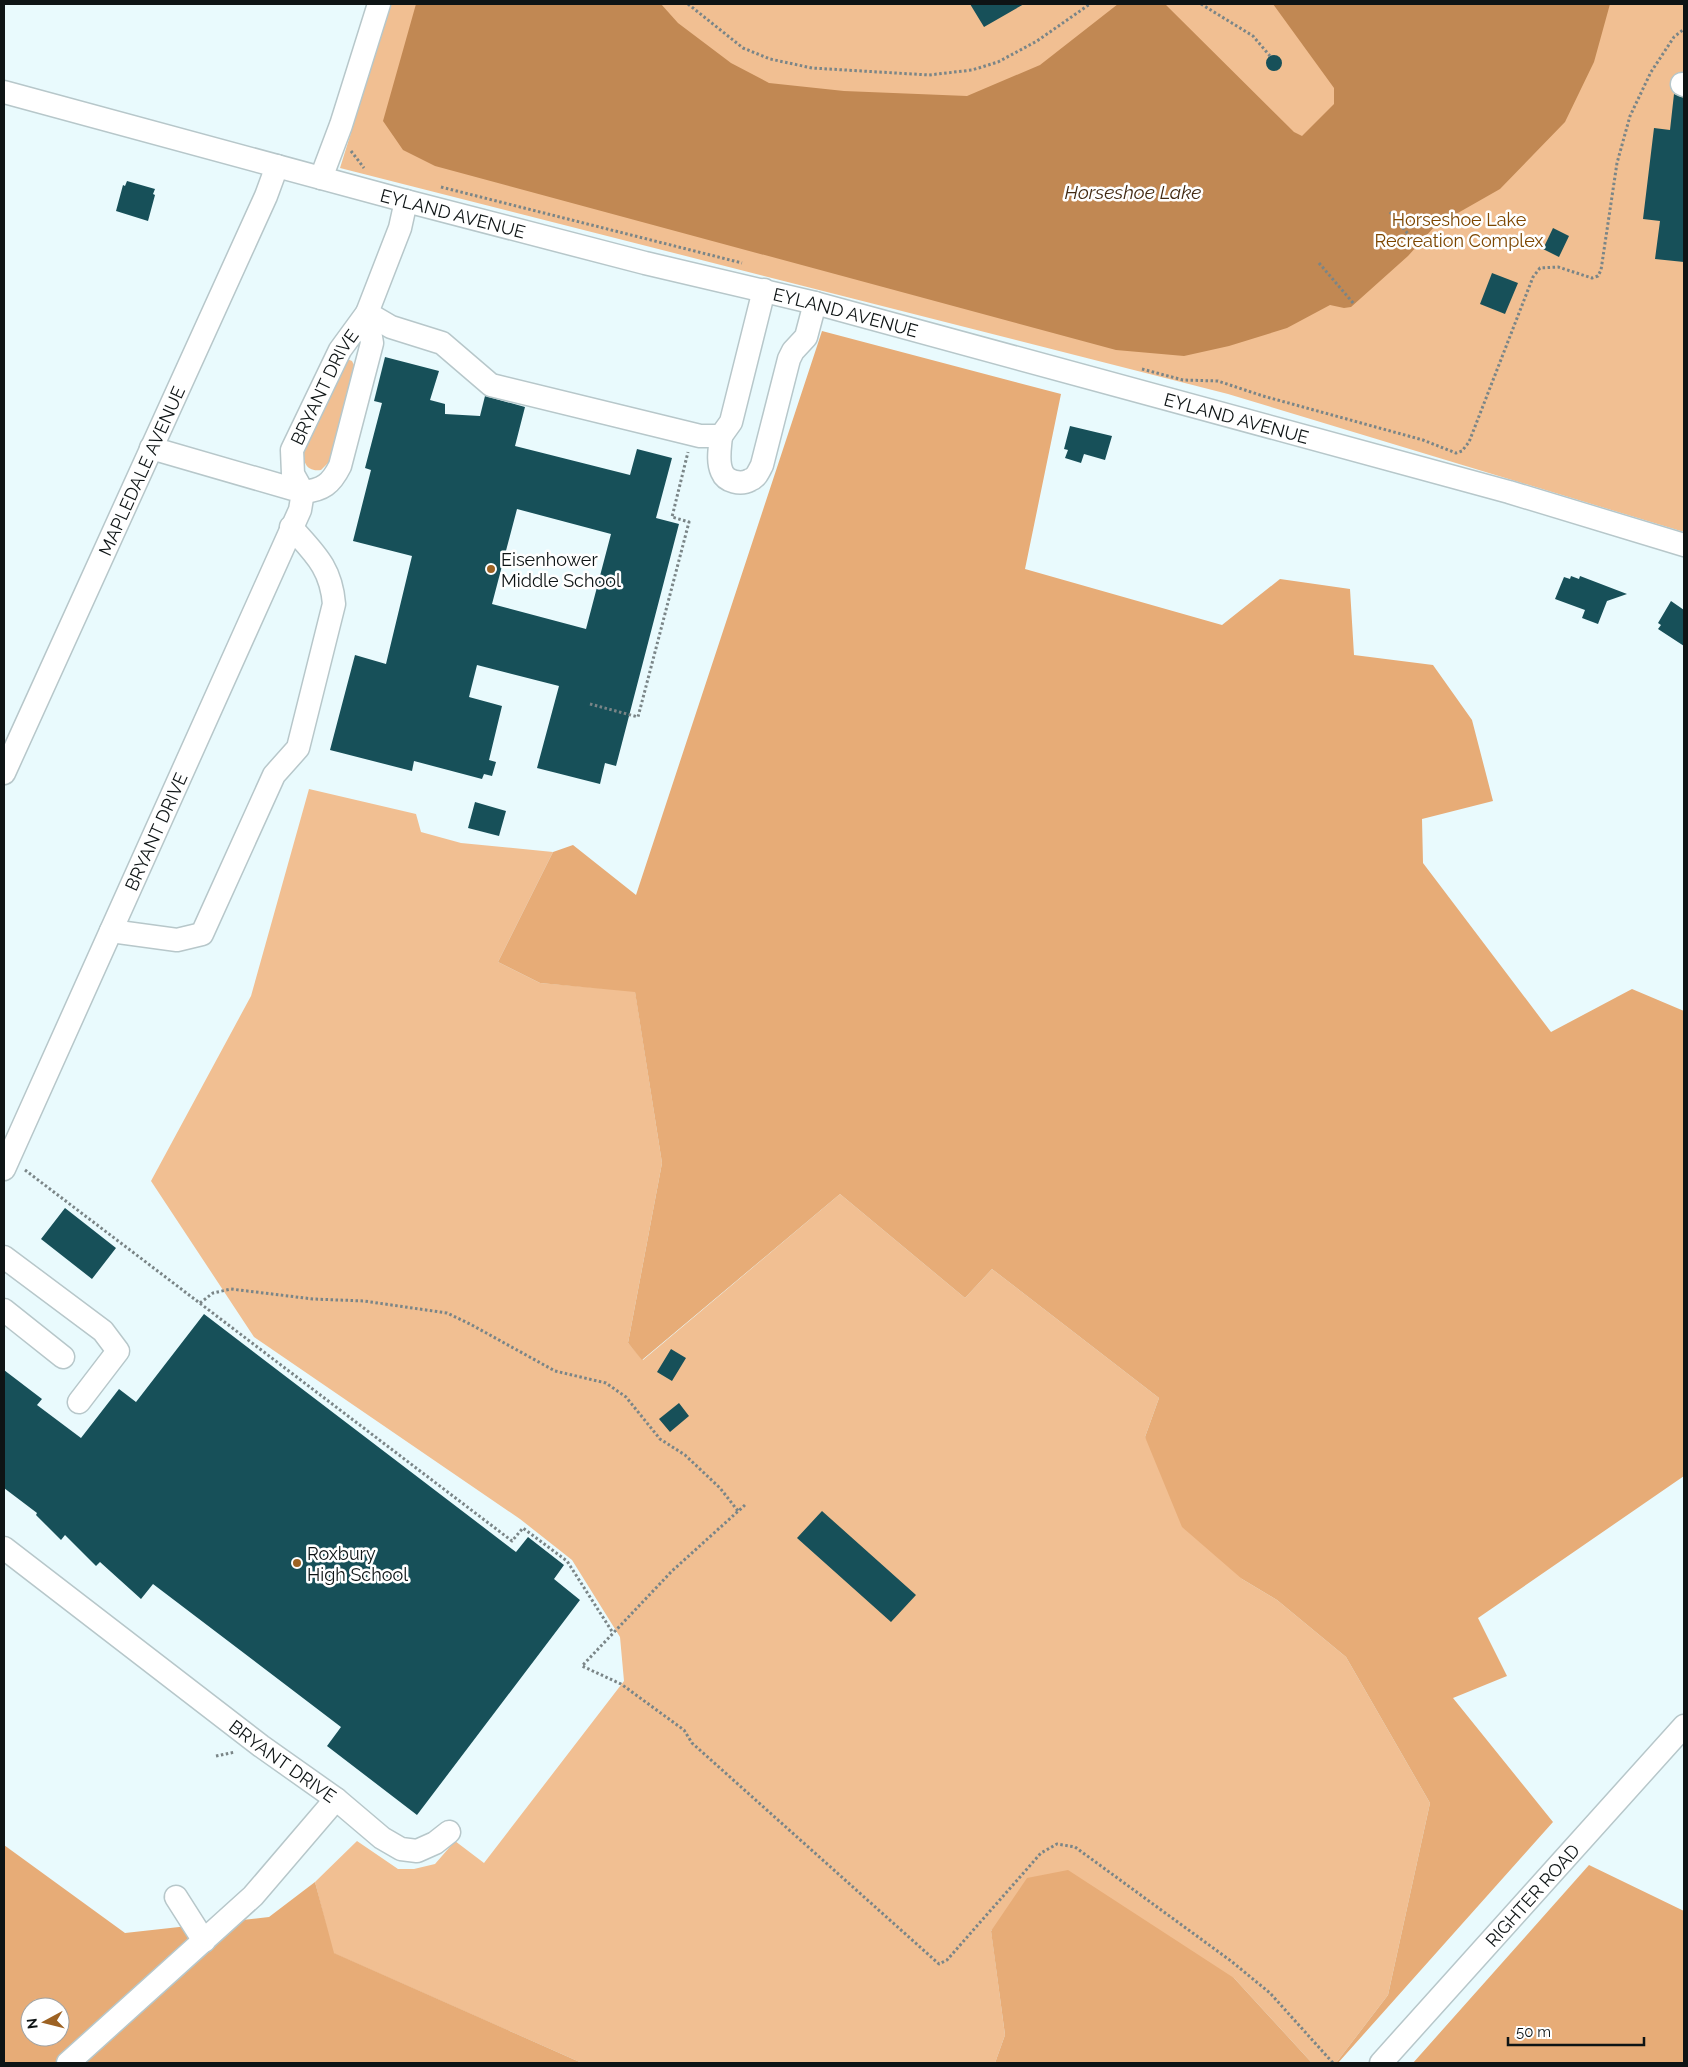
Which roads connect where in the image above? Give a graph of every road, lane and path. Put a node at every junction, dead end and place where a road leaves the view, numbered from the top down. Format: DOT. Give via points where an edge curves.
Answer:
graph roads {
  1 [pos="378,4"];
  2 [pos="688,4"];
  3 [pos="1090,4"];
  4 [pos="1201,4"];
  5 [pos="1684,29"];
  6 [pos="1270,56"];
  7 [pos="4,92"];
  8 [pos="348,144"];
  9 [pos="277,166"];
  10 [pos="364,168"];
  11 [pos="321,178"];
  12 [pos="440,187"];
  13 [pos="406,201"];
  14 [pos="1390,212"];
  15 [pos="1418,246"];
  16 [pos="1319,263"];
  17 [pos="746,264"];
  18 [pos="764,290"];
  19 [pos="815,303"];
  20 [pos="1354,304"];
  21 [pos="367,313"];
  22 [pos="1135,367"];
  23 [pos="721,436"];
  24 [pos="151,448"];
  25 [pos="689,449"];
  26 [pos="303,492"];
  27 [pos="292,527"];
  28 [pos="1684,544"];
  29 [pos="590,704"];
  30 [pos="4,773"];
  31 [pos="111,931"];
  32 [pos="12,1168"];
  33 [pos="4,1257"];
  34 [pos="200,1303"];
  35 [pos="4,1310"];
  36 [pos="63,1357"];
  37 [pos="79,1402"];
  38 [pos="745,1505"];
  39 [pos="738,1511"];
  40 [pos="4,1548"];
  41 [pos="614,1633"];
  42 [pos="1684,1726"];
  43 [pos="243,1750"];
  44 [pos="216,1756"];
  45 [pos="336,1799"];
  46 [pos="449,1832"];
  47 [pos="176,1897"];
  48 [pos="204,1941"];
  49 [pos="68,2063"];
  50 [pos="1334,2063"];
  51 [pos="1381,2063"];
  1 -- 11 [label="street" via="341,125"];
  2 -- 3 [label="path" via="743,48 770,60 812,68 929,75 972,70 998,62 1038,41"];
  4 -- 6 [label="path" via="1253,36"];
  5 -- 22 [label="path" via="1674,37 1651,72 1630,116 1617,163 1598,276 1592,278 1558,267 1540,268 1533,277 1469,442 1462,451 1450,452 1423,440 1218,381 1183,380"];
  7 -- 9 [label="street, EYLAND AVENUE"];
  8 -- 10 [label="path"];
  9 -- 11 [label="street, EYLAND AVENUE"];
  9 -- 24 [label="street, MAPLEDALE AVENUE"];
  11 -- 13 [label="street, EYLAND AVENUE"];
  12 -- 17 [label="path"];
  13 -- 18 [label="street, EYLAND AVENUE" via="644,263"];
  13 -- 21 [label="street, BRYANT DRIVE" via="400,228"];
  14 -- 15 [label="path"];
  16 -- 20 [label="path"];
  18 -- 19 [label="street, EYLAND AVENUE"];
  18 -- 23 [label="street" via="731,422"];
  19 -- 23 [label="street" via="806,337 789,359 762,465 750,480 741,483 723,475 719,464"];
  19 -- 28 [label="street, EYLAND AVENUE" via="1509,492"];
  21 -- 23 [label="street" via="391,327 442,343 491,385 700,436"];
  21 -- 26 [label="street, BRYANT DRIVE" via="340,350 292,450 293,474"];
  21 -- 26 [label="street, BRYANT DRIVE" via="372,343 340,466 318,491"];
  24 -- 26 [label="street"];
  24 -- 30 [label="street, MAPLEDALE AVENUE"];
  25 -- 29 [label="path" via="672,517 689,522 638,717"];
  26 -- 27 [label="street, BRYANT DRIVE" via="300,510"];
  27 -- 31 [label="street, BRYANT DRIVE"];
  27 -- 31 [label="street" via="321,561 331,580 334,604 298,748 274,776 202,934 177,940"];
  31 -- 32 [label="street, BRYANT DRIVE"];
  32 -- 34 [label="path"];
  33 -- 37 [label="street" via="103,1331 118,1351"];
  34 -- 39 [label="path" via="213,1293 231,1289 364,1301 447,1313 554,1371 606,1383 626,1396 660,1439 686,1455"];
  34 -- 41 [label="path" via="512,1541 523,1528 567,1561"];
  35 -- 36 [label="street"];
  38 -- 39 [label="path"];
  39 -- 41 [label="path" via="672,1571"];
  40 -- 45 [label="street, BRYANT DRIVE" via="261,1746"];
  41 -- 50 [label="path" via="582,1666 621,1684 684,1730 692,1743 939,1964 947,1960 1041,1853 1057,1844 1075,1847 1232,1961 1270,1993"];
  42 -- 51 [label="street, RIGHTER ROAD"];
  43 -- 44 [label="path"];
  45 -- 46 [label="street" via="369,1828 400,1849 418,1851"];
  45 -- 48 [label="street, BRYANT DRIVE" via="253,1896"];
  47 -- 48 [label="street"];
  48 -- 49 [label="street, BRYANT DRIVE"];
}
